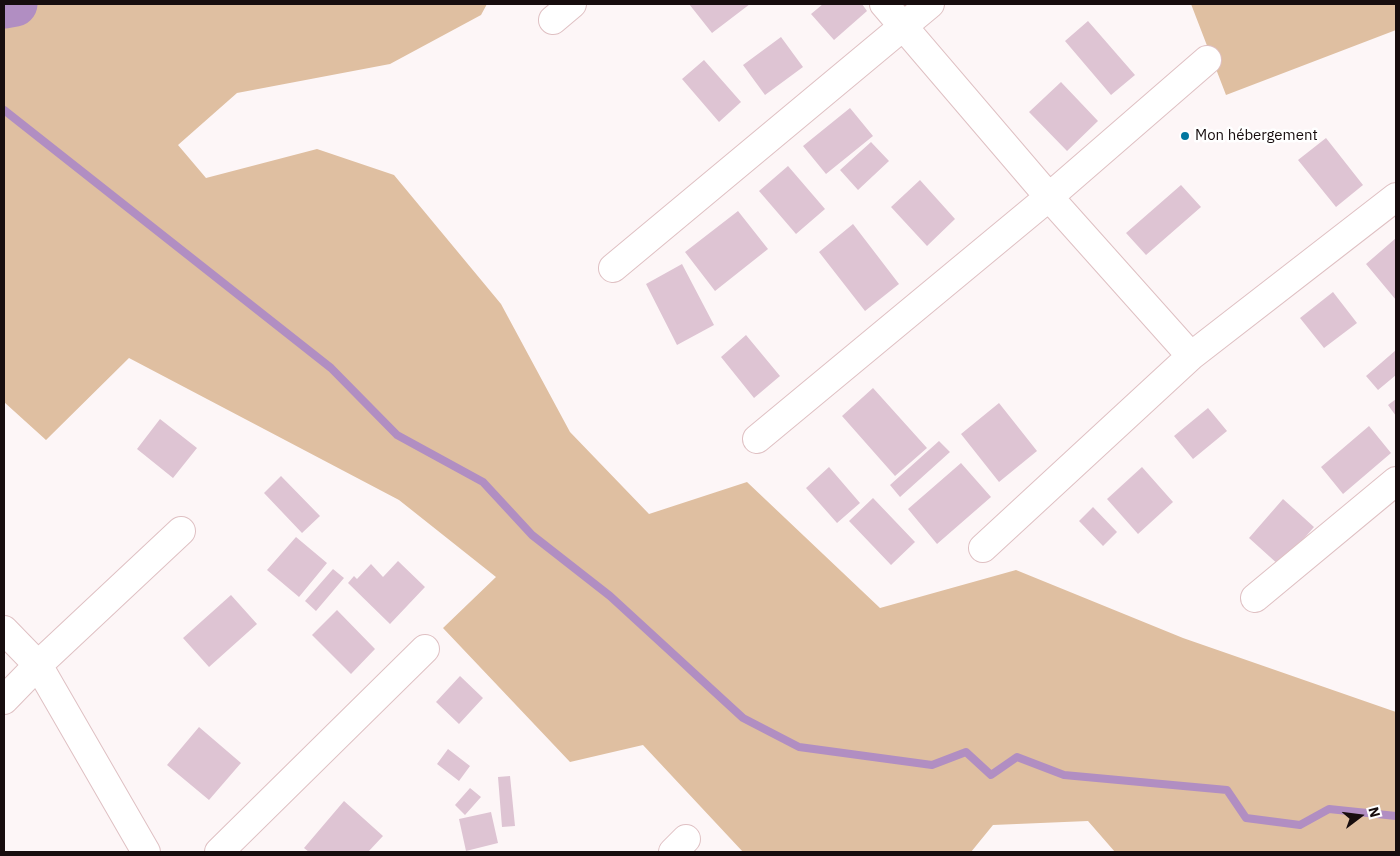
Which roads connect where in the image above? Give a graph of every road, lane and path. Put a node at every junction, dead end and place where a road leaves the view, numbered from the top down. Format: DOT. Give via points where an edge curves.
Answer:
graph roads {
  1 [pos="884,4"];
  2 [pos="930,4"];
  3 [pos="904,27"];
  4 [pos="1207,60"];
  5 [pos="1048,197"];
  6 [pos="1396,197"];
  7 [pos="613,268"];
  8 [pos="1191,356"];
  9 [pos="757,439"];
  10 [pos="1396,481"];
  11 [pos="181,530"];
  12 [pos="983,548"];
  13 [pos="1255,598"];
  14 [pos="4,630"];
  15 [pos="425,649"];
  16 [pos="38,665"];
  17 [pos="4,700"];
  18 [pos="146,852"];
  19 [pos="220,852"];
  1 -- 3 [label="street"];
  2 -- 3 [label="street"];
  3 -- 5 [label="street"];
  3 -- 7 [label="street"];
  4 -- 5 [label="street"];
  5 -- 8 [label="street"];
  5 -- 9 [label="street"];
  6 -- 8 [label="street"];
  8 -- 12 [label="street"];
  10 -- 13 [label="street"];
  11 -- 16 [label="street"];
  14 -- 16 [label="street"];
  15 -- 19 [label="street"];
  16 -- 17 [label="street"];
  16 -- 18 [label="street"];
}
